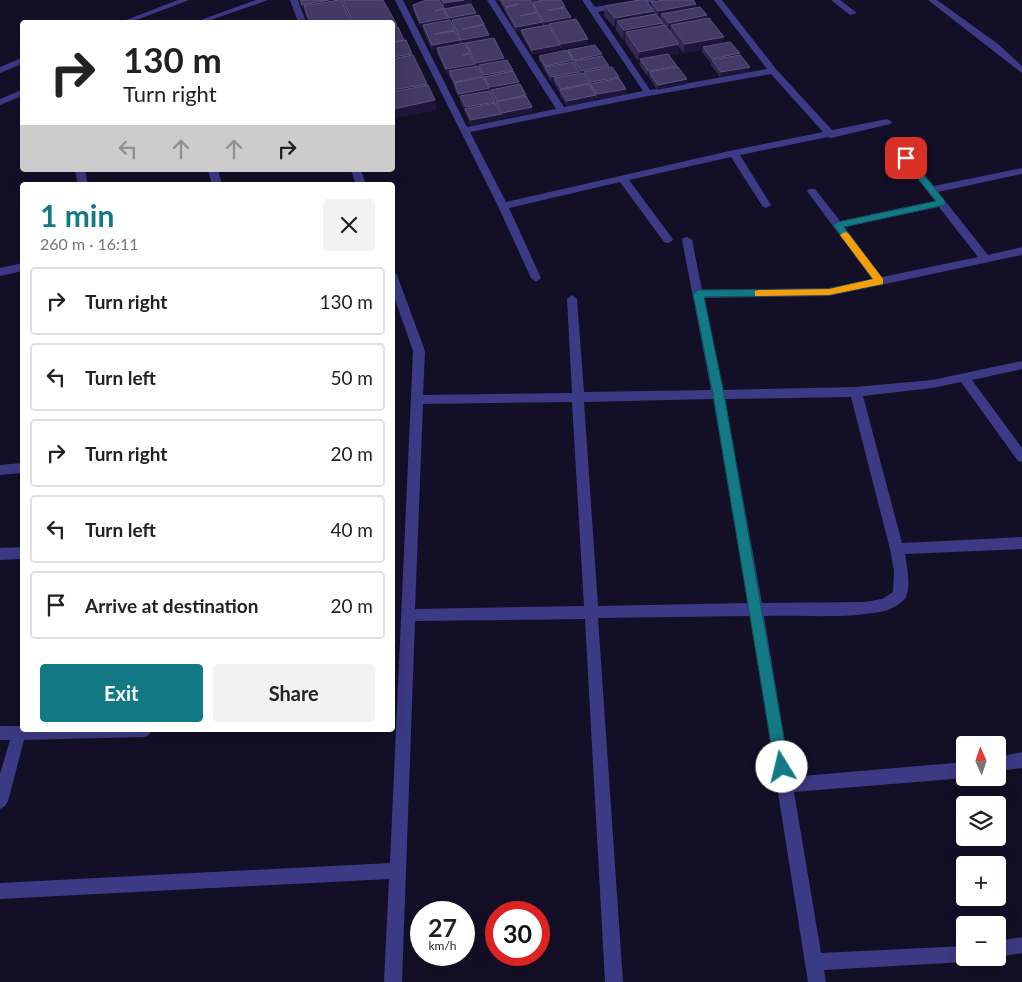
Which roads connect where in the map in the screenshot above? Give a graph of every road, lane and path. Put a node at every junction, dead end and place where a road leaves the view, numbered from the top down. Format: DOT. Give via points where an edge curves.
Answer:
graph roads {
  1 [pos="185,0"];
  2 [pos="264,0"];
  3 [pos="294,0"];
  4 [pos="411,0"];
  5 [pos="491,0"];
  6 [pos="586,0"];
  7 [pos="652,0"];
  8 [pos="718,0"];
  9 [pos="835,0"];
  10 [pos="932,0"];
  11 [pos="400,2"];
  12 [pos="593,10"];
  13 [pos="853,13"];
  14 [pos="130,20"];
  15 [pos="206,20"];
  16 [pos="301,20"];
  17 [pos="20,63"];
  18 [pos="0,70"];
  19 [pos="773,70"];
  20 [pos="1022,70"];
  21 [pos="648,93"];
  22 [pos="20,94"];
  23 [pos="0,102"];
  24 [pos="562,110"];
  25 [pos="887,122"];
  26 [pos="464,130"];
  27 [pos="831,135"];
  28 [pos="734,153"];
  29 [pos="906,158"];
  30 [pos="1022,171"];
  31 [pos="622,178"];
  32 [pos="931,190"];
  33 [pos="812,191"];
  34 [pos="942,203"];
  35 [pos="766,205"];
  36 [pos="503,206"];
  37 [pos="838,225"];
  38 [pos="668,240"];
  39 [pos="688,240"];
  40 [pos="1022,252"];
  41 [pos="986,259"];
  42 [pos="20,267"];
  43 [pos="0,272"];
  44 [pos="536,278"];
  45 [pos="879,281"];
  46 [pos="395,283"];
  47 [pos="698,294"];
  48 [pos="572,299"];
  49 [pos="1022,365"];
  50 [pos="964,377"];
  51 [pos="856,392"];
  52 [pos="718,394"];
  53 [pos="576,396"];
  54 [pos="417,400"];
  55 [pos="1022,457"];
  56 [pos="20,468"];
  57 [pos="0,470"];
  58 [pos="1022,543"];
  59 [pos="897,549"];
  60 [pos="20,553"];
  61 [pos="0,554"];
  62 [pos="756,610"];
  63 [pos="590,612"];
  64 [pos="408,615"];
  65 [pos="398,723"];
  66 [pos="61,732"];
  67 [pos="0,733"];
  68 [pos="19,733"];
  69 [pos="1022,760"];
  70 [pos="1006,763"];
  71 [pos="956,771"];
  72 [pos="785,785"];
  73 [pos="0,801"];
  74 [pos="397,871"];
  75 [pos="0,891"];
  76 [pos="1022,945"];
  77 [pos="1006,948"];
  78 [pos="956,954"];
  79 [pos="813,962"];
  80 [pos="393,982"];
  81 [pos="614,982"];
  82 [pos="816,982"];
  1 -- 14 [label="street"];
  2 -- 15 [label="street"];
  3 -- 16 [label="street"];
  4 -- 11 [label="street"];
  5 -- 24 [label="street"];
  6 -- 12 [label="street"];
  7 -- 12 [label="street"];
  8 -- 19 [label="street"];
  9 -- 13 [label="street"];
  10 -- 20 [label="street"];
  11 -- 26 [label="street"];
  12 -- 21 [label="street"];
  17 -- 18 [label="street"];
  19 -- 21 [label="street"];
  19 -- 27 [label="street"];
  21 -- 24 [label="street"];
  22 -- 23 [label="street"];
  24 -- 26 [label="street"];
  25 -- 27 [label="street"];
  26 -- 36 [label="street"];
  27 -- 28 [label="street"];
  28 -- 31 [label="street"];
  28 -- 35 [label="street"];
  29 -- 32 [label="street"];
  30 -- 32 [label="street"];
  31 -- 36 [label="street"];
  31 -- 38 [label="street"];
  32 -- 34 [label="street"];
  33 -- 37 [label="street"];
  34 -- 37 [label="street"];
  34 -- 41 [label="street"];
  36 -- 44 [label="street"];
  37 -- 45 [label="street"];
  39 -- 47 [label="street"];
  40 -- 41 [label="street"];
  41 -- 45 [label="street"];
  42 -- 43 [label="street"];
  45 -- 47 [label="street" via="829,292"];
  46 -- 54 [label="street" via="419,351"];
  47 -- 52 [label="street"];
  48 -- 53 [label="street"];
  49 -- 50 [label="street"];
  50 -- 51 [label="street" via="932,384"];
  50 -- 55 [label="street"];
  51 -- 52 [label="street"];
  51 -- 59 [label="street"];
  52 -- 53 [label="street"];
  52 -- 62 [label="street"];
  53 -- 54 [label="street"];
  53 -- 63 [label="street"];
  54 -- 64 [label="street"];
  56 -- 57 [label="street"];
  58 -- 59 [label="street"];
  59 -- 62 [label="street" via="901,571 900,595 885,605"];
  60 -- 61 [label="street"];
  62 -- 63 [label="street"];
  62 -- 72 [label="street"];
  63 -- 64 [label="street"];
  63 -- 81 [label="street"];
  64 -- 65 [label="street"];
  65 -- 74 [label="street"];
  66 -- 68 [label="street"];
  67 -- 68 [label="street"];
  68 -- 73 [label="street"];
  69 -- 70 [label="street"];
  71 -- 72 [label="street"];
  72 -- 79 [label="street"];
  74 -- 75 [label="street"];
  74 -- 80 [label="street"];
  76 -- 77 [label="street"];
  78 -- 79 [label="street"];
  79 -- 82 [label="street"];
}
